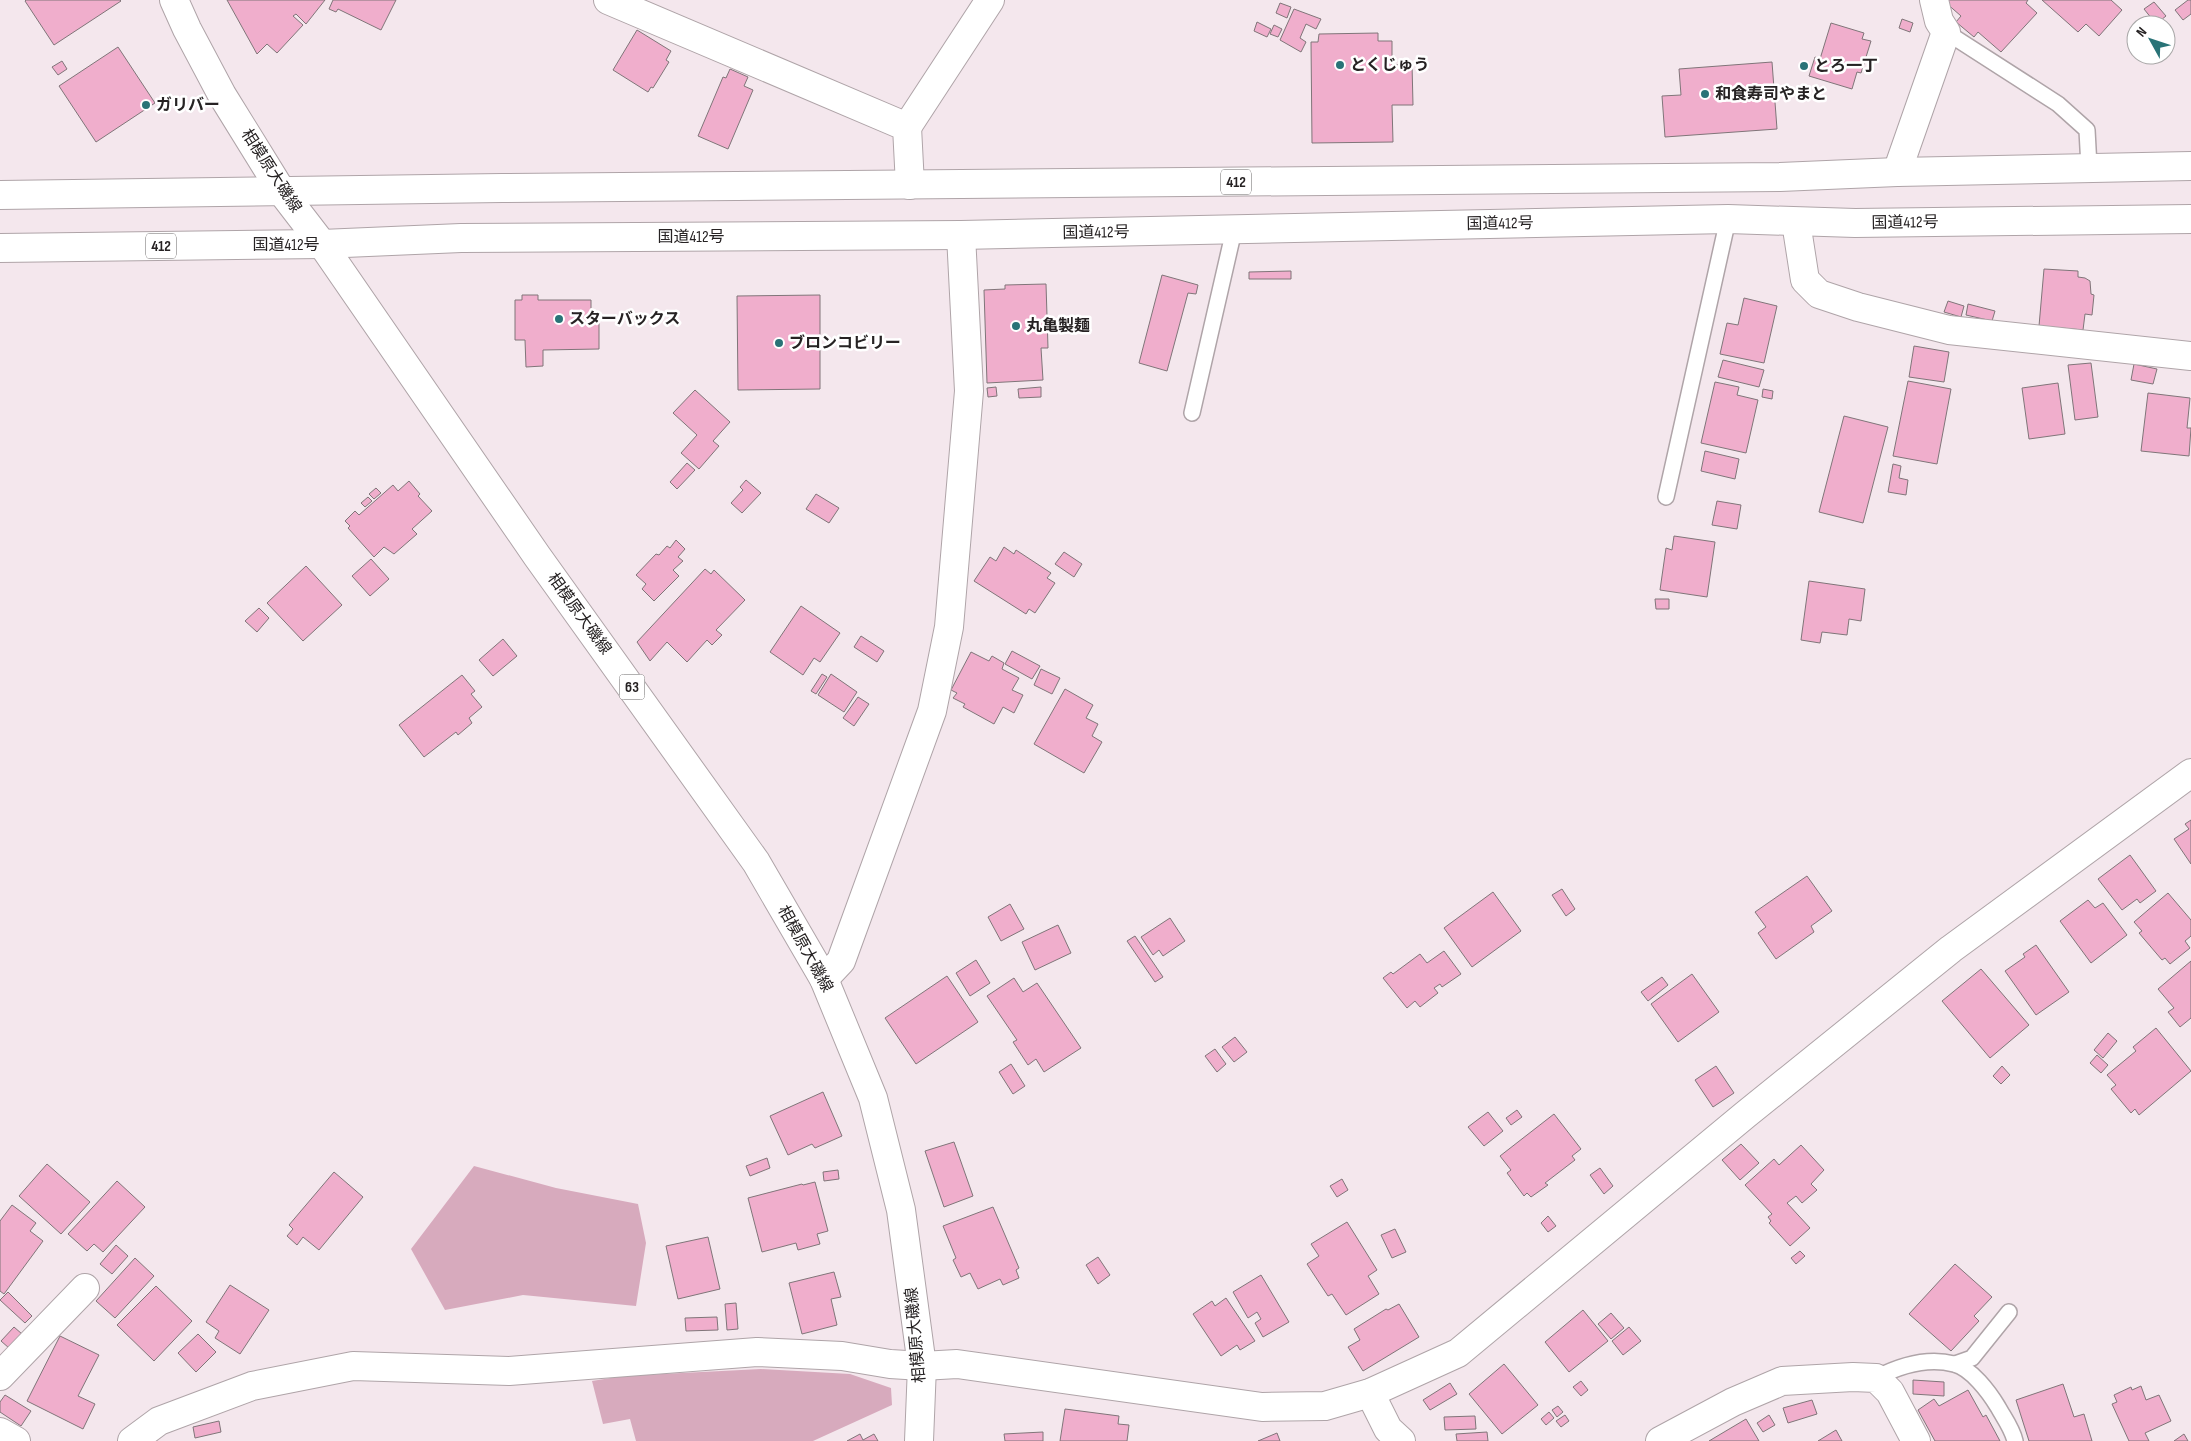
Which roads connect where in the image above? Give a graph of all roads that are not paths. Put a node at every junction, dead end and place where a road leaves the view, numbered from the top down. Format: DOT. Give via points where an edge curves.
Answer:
graph roads {
  1 [pos="174,0"];
  2 [pos="608,0"];
  3 [pos="990,0"];
  4 [pos="1934,0"];
  5 [pos="1946,32"];
  6 [pos="907,127"];
  7 [pos="2191,166"];
  8 [pos="2089,167"];
  9 [pos="1897,172"];
  10 [pos="910,185"];
  11 [pos="282,192"];
  12 [pos="0,195"];
  13 [pos="1728,219"];
  14 [pos="2191,219"];
  15 [pos="1796,222"];
  16 [pos="1234,230"];
  17 [pos="961,236"];
  18 [pos="322,244"];
  19 [pos="0,248"];
  20 [pos="2191,356"];
  21 [pos="1192,413"];
  22 [pos="1666,497"];
  23 [pos="2191,774"];
  24 [pos="824,979"];
  25 [pos="84,1288"];
  26 [pos="2009,1312"];
  27 [pos="1955,1364"];
  28 [pos="922,1366"];
  29 [pos="0,1376"];
  30 [pos="1876,1378"];
  31 [pos="1370,1393"];
  32 [pos="0,1432"];
  33 [pos="16,1441"];
  34 [pos="132,1441"];
  35 [pos="919,1441"];
  36 [pos="1401,1441"];
  37 [pos="1660,1441"];
  38 [pos="1916,1441"];
  39 [pos="2015,1441"];
  1 -- 11 [label="main road, 相模原大磯線 / 63" via="222,95"];
  2 -- 6 [label="main road"];
  3 -- 6 [label="main road"];
  4 -- 5 [label="main road" via="1939,21"];
  5 -- 8 [label="lane" via="2058,104 2088,130"];
  5 -- 9 [label="main road"];
  6 -- 10 [label="main road"];
  7 -- 8 [label="main road, 412"];
  8 -- 9 [label="main road, 412"];
  9 -- 10 [label="main road, 412" via="1780,177"];
  10 -- 11 [label="main road, 412"];
  11 -- 12 [label="main road, 412"];
  11 -- 18 [label="main road, 相模原大磯線 / 63"];
  13 -- 15 [label="main road, 国道412号 / 412"];
  13 -- 16 [label="main road, 国道412号 / 412"];
  13 -- 22 [label="lane"];
  14 -- 15 [label="main road, 国道412号 / 412"];
  15 -- 20 [label="main road" via="1805,280 1819,294 1949,330"];
  16 -- 17 [label="main road, 国道412号 / 412"];
  16 -- 21 [label="lane"];
  17 -- 18 [label="main road, 国道412号 / 412" via="462,238"];
  17 -- 24 [label="main road" via="968,391 949,627 932,711 841,962"];
  18 -- 19 [label="main road, 国道412号 / 412"];
  18 -- 24 [label="main road, 相模原大磯線 / 63" via="538,556 756,862"];
  23 -- 31 [label="main road" via="1951,949 1458,1353"];
  24 -- 28 [label="main road, 相模原大磯線 / 63" via="872,1098 901,1210"];
  25 -- 29 [label="main road"];
  26 -- 27 [label="lane" via="1972,1358"];
  27 -- 30 [label="lane" via="1929,1362 1896,1367"];
  27 -- 39 [label="lane" via="1983,1386"];
  28 -- 31 [label="main road" via="956,1364 1262,1408 1325,1406"];
  28 -- 34 [label="main road" via="842,1356 757,1352 509,1371 353,1366 252,1386 160,1421"];
  28 -- 35 [label="main road, 相模原大磯線 / 63"];
  30 -- 37 [label="main road" via="1782,1381 1733,1402"];
  30 -- 38 [label="main road" via="1890,1392"];
  31 -- 36 [label="main road" via="1388,1429"];
  32 -- 33 [label="main road"];
}
